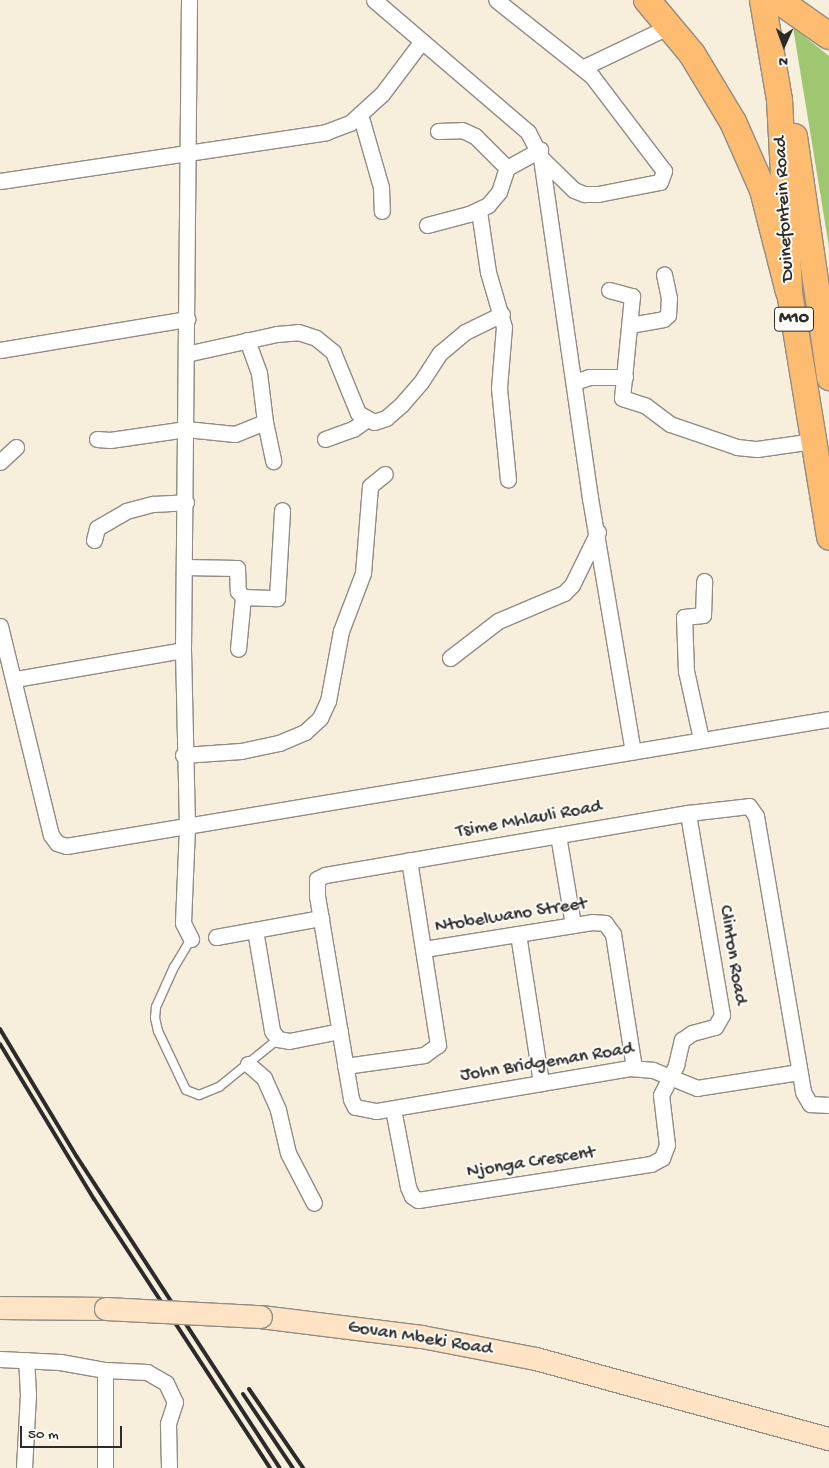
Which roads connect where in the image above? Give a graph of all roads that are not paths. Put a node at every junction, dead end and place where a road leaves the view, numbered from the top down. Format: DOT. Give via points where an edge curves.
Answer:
graph roads {
  1 [pos="189,0"];
  2 [pos="374,0"];
  3 [pos="496,0"];
  4 [pos="647,0"];
  5 [pos="762,0"];
  6 [pos="772,0"];
  7 [pos="778,0"];
  8 [pos="670,26"];
  9 [pos="820,29"];
  10 [pos="422,41"];
  11 [pos="582,68"];
  12 [pos="360,114"];
  13 [pos="438,132"];
  14 [pos="188,152"];
  15 [pos="540,154"];
  16 [pos="507,168"];
  17 [pos="0,180"];
  18 [pos="382,211"];
  19 [pos="479,211"];
  20 [pos="427,225"];
  21 [pos="664,274"];
  22 [pos="609,290"];
  23 [pos="789,292"];
  24 [pos="502,314"];
  25 [pos="186,319"];
  26 [pos="630,324"];
  27 [pos="247,340"];
  28 [pos="0,350"];
  29 [pos="186,354"];
  30 [pos="625,377"];
  31 [pos="829,377"];
  32 [pos="574,382"];
  33 [pos="366,420"];
  34 [pos="265,422"];
  35 [pos="186,429"];
  36 [pos="97,439"];
  37 [pos="325,439"];
  38 [pos="814,441"];
  39 [pos="16,447"];
  40 [pos="274,461"];
  41 [pos="0,462"];
  42 [pos="385,474"];
  43 [pos="508,480"];
  44 [pos="186,502"];
  45 [pos="282,510"];
  46 [pos="598,532"];
  47 [pos="829,537"];
  48 [pos="94,540"];
  49 [pos="185,567"];
  50 [pos="704,581"];
  51 [pos="243,597"];
  52 [pos="0,626"];
  53 [pos="238,649"];
  54 [pos="183,650"];
  55 [pos="450,658"];
  56 [pos="15,679"];
  57 [pos="829,720"];
  58 [pos="701,739"];
  59 [pos="633,751"];
  60 [pos="183,755"];
  61 [pos="688,813"];
  62 [pos="187,827"];
  63 [pos="558,835"];
  64 [pos="409,860"];
  65 [pos="321,918"];
  66 [pos="573,925"];
  67 [pos="255,930"];
  68 [pos="518,934"];
  69 [pos="216,937"];
  70 [pos="191,939"];
  71 [pos="424,949"];
  72 [pos="340,1032"];
  73 [pos="278,1039"];
  74 [pos="248,1064"];
  75 [pos="345,1066"];
  76 [pos="634,1068"];
  77 [pos="798,1072"];
  78 [pos="670,1078"];
  79 [pos="541,1083"];
  80 [pos="829,1105"];
  81 [pos="393,1109"];
  82 [pos="314,1203"];
  83 [pos="0,1308"];
  84 [pos="0,1359"];
  85 [pos="26,1360"];
  86 [pos="106,1370"];
  87 [pos="829,1439"];
  88 [pos="24,1468"];
  89 [pos="105,1468"];
  90 [pos="169,1468"];
  1 -- 14 [label="street"];
  2 -- 10 [label="street"];
  3 -- 11 [label="street"];
  4 -- 8 [label="highway"];
  5 -- 23 [label="main road, Duinefontein Road / M10" via="779,107"];
  6 -- 31 [label="main road, Duinefontein Road / M10"];
  7 -- 9 [label="highway"];
  8 -- 11 [label="street"];
  8 -- 23 [label="highway" via="713,86 750,157 763,190"];
  10 -- 12 [label="street" via="382,94"];
  10 -- 15 [label="street" via="528,132"];
  11 -- 15 [label="street" via="598,83 664,171 664,179 616,191 584,194 574,190"];
  12 -- 14 [label="street" via="350,123 326,132"];
  12 -- 18 [label="street" via="381,187"];
  13 -- 16 [label="street" via="462,130 475,136"];
  14 -- 17 [label="street"];
  14 -- 25 [label="street"];
  15 -- 16 [label="street"];
  15 -- 32 [label="street"];
  16 -- 19 [label="street" via="495,200"];
  19 -- 20 [label="street"];
  19 -- 24 [label="street" via="488,272"];
  21 -- 26 [label="street" via="669,298 668,315 663,319"];
  22 -- 26 [label="street" via="632,296"];
  23 -- 38 [label="main road, Duinefontein Road / M10"];
  24 -- 33 [label="street" via="465,332 440,353 421,382 386,418 374,422"];
  24 -- 43 [label="street" via="500,388"];
  25 -- 28 [label="street"];
  25 -- 29 [label="street"];
  26 -- 30 [label="street"];
  27 -- 29 [label="street"];
  27 -- 33 [label="street" via="298,332 316,338 333,352 355,408"];
  27 -- 34 [label="street" via="259,374"];
  29 -- 35 [label="street"];
  30 -- 32 [label="street" via="589,377"];
  30 -- 38 [label="street" via="622,398 646,406 670,424 737,447 757,449"];
  32 -- 46 [label="street"];
  33 -- 37 [label="street" via="353,429"];
  34 -- 35 [label="street" via="235,434"];
  34 -- 40 [label="street"];
  35 -- 36 [label="street"];
  35 -- 44 [label="street"];
  38 -- 47 [label="main road, Duinefontein Road / M10"];
  39 -- 41 [label="street"];
  42 -- 60 [label="street" via="370,486 363,573 341,631 328,701 320,718 300,734 279,743 241,751"];
  44 -- 48 [label="street" via="153,504 126,511 97,528"];
  44 -- 49 [label="street"];
  45 -- 51 [label="street" via="277,598"];
  46 -- 55 [label="street" via="572,585 564,593 503,619"];
  46 -- 59 [label="street"];
  49 -- 51 [label="street" via="237,568 238,591"];
  49 -- 54 [label="street"];
  50 -- 58 [label="street" via="703,615 684,617 686,672"];
  51 -- 53 [label="street"];
  52 -- 56 [label="street"];
  54 -- 56 [label="street"];
  54 -- 60 [label="street"];
  56 -- 62 [label="street" via="51,835 57,843 66,846"];
  57 -- 58 [label="street"];
  58 -- 59 [label="street"];
  59 -- 62 [label="street"];
  60 -- 62 [label="street"];
  61 -- 63 [label="street, Tsime Mhlauli Road"];
  61 -- 77 [label="street, Tsime Mhlauli Road" via="737,805 748,806 756,816"];
  61 -- 78 [label="street, Clinton Road" via="722,1014 715,1027 692,1033 682,1040"];
  62 -- 70 [label="street" via="183,923"];
  63 -- 64 [label="street, Tsime Mhlauli Road"];
  63 -- 66 [label="street"];
  64 -- 65 [label="street, Tsime Mhlauli Road" via="318,879"];
  64 -- 71 [label="street"];
  65 -- 67 [label="street"];
  65 -- 72 [label="street, Tsime Mhlauli Road"];
  66 -- 68 [label="street, Ntobelwano Street"];
  66 -- 76 [label="street, Ntobelwano Street" via="605,923 611,928"];
  67 -- 69 [label="street"];
  67 -- 73 [label="street" via="272,1031"];
  68 -- 71 [label="street, Ntobelwano Street"];
  68 -- 79 [label="street"];
  70 -- 74 [label="lane" via="174,966 156,1007 155,1018 180,1082 191,1094 207,1094"];
  71 -- 75 [label="street" via="438,1045 424,1055"];
  72 -- 73 [label="street" via="289,1041"];
  72 -- 75 [label="street, Tsime Mhlauli Road"];
  73 -- 74 [label="lane"];
  74 -- 82 [label="street" via="264,1078 278,1110 288,1153"];
  75 -- 81 [label="street, Tsime Mhlauli Road" via="355,1107 376,1112"];
  76 -- 78 [label="street, John Bridgeman Road" via="645,1068"];
  76 -- 79 [label="street, John Bridgeman Road"];
  77 -- 78 [label="street, John Bridgeman Road" via="697,1088"];
  77 -- 80 [label="street" via="810,1104"];
  78 -- 81 [label="street, Njonga Crescent" via="660,1099 666,1152 658,1161 424,1201 415,1199 409,1192"];
  79 -- 81 [label="street, John Bridgeman Road"];
  83 -- 87 [label="main road, Govan Mbeki Road, bridge" via="106,1309 261,1317 412,1336 536,1359"];
  84 -- 85 [label="street"];
  85 -- 86 [label="street"];
  85 -- 88 [label="street" via="28,1395"];
  86 -- 89 [label="street"];
  86 -- 90 [label="street" via="147,1372 166,1383 175,1402 168,1424"];
}
